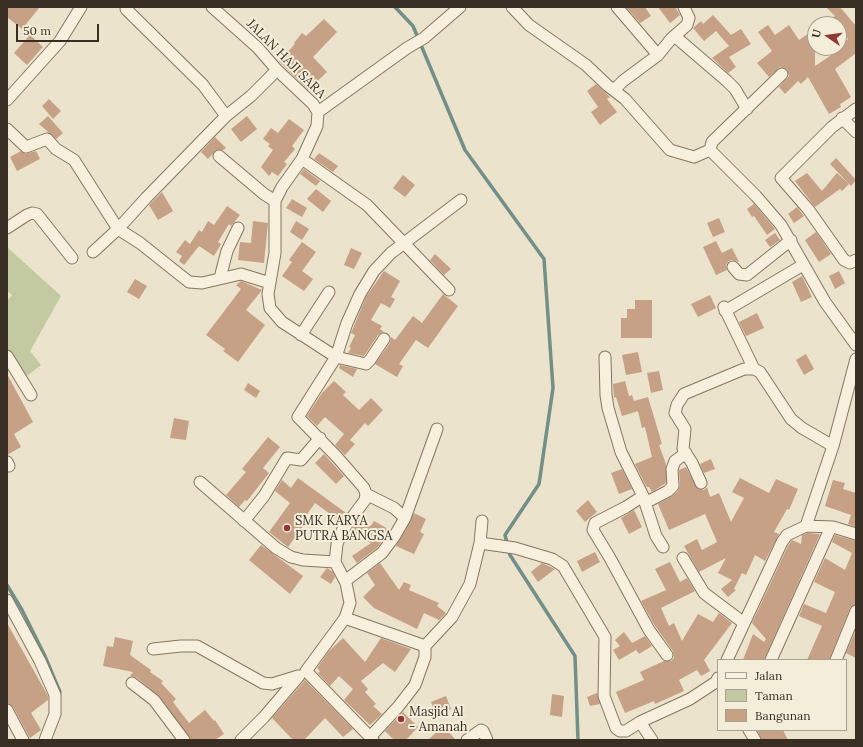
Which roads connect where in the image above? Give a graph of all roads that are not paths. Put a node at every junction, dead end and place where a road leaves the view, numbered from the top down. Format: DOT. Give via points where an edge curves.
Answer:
graph roads {
  1 [pos="81,7"];
  2 [pos="212,7"];
  3 [pos="460,7"];
  4 [pos="512,7"];
  5 [pos="617,7"];
  6 [pos="684,7"];
  7 [pos="126,9"];
  8 [pos="674,38"];
  9 [pos="658,55"];
  10 [pos="277,70"];
  11 [pos="782,74"];
  12 [pos="614,90"];
  13 [pos="7,100"];
  14 [pos="747,109"];
  15 [pos="856,110"];
  16 [pos="318,112"];
  17 [pos="226,116"];
  18 [pos="842,118"];
  19 [pos="7,129"];
  20 [pos="856,132"];
  21 [pos="710,150"];
  22 [pos="219,156"];
  23 [pos="302,159"];
  24 [pos="461,200"];
  25 [pos="275,201"];
  26 [pos="7,228"];
  27 [pos="238,228"];
  28 [pos="118,229"];
  29 [pos="791,240"];
  30 [pos="403,243"];
  31 [pos="93,252"];
  32 [pos="72,258"];
  33 [pos="856,260"];
  34 [pos="803,265"];
  35 [pos="733,267"];
  36 [pos="220,278"];
  37 [pos="270,283"];
  38 [pos="449,290"];
  39 [pos="329,292"];
  40 [pos="301,335"];
  41 [pos="384,339"];
  42 [pos="856,345"];
  43 [pos="7,356"];
  44 [pos="336,357"];
  45 [pos="605,357"];
  46 [pos="856,359"];
  47 [pos="754,369"];
  48 [pos="31,395"];
  49 [pos="437,429"];
  50 [pos="320,438"];
  51 [pos="833,446"];
  52 [pos="686,453"];
  53 [pos="200,482"];
  54 [pos="701,483"];
  55 [pos="366,494"];
  56 [pos="645,499"];
  57 [pos="405,518"];
  58 [pos="244,521"];
  59 [pos="482,521"];
  60 [pos="806,526"];
  61 [pos="831,526"];
  62 [pos="856,534"];
  63 [pos="480,543"];
  64 [pos="663,546"];
  65 [pos="683,558"];
  66 [pos="335,562"];
  67 [pos="345,581"];
  68 [pos="7,600"];
  69 [pos="856,611"];
  70 [pos="345,618"];
  71 [pos="744,623"];
  72 [pos="425,646"];
  73 [pos="153,649"];
  74 [pos="667,655"];
  75 [pos="727,659"];
  76 [pos="771,659"];
  77 [pos="836,659"];
  78 [pos="302,673"];
  79 [pos="717,681"];
  80 [pos="132,683"];
  81 [pos="7,710"];
  82 [pos="640,722"];
  83 [pos="750,731"];
  84 [pos="372,738"];
  85 [pos="23,740"];
  86 [pos="45,740"];
  87 [pos="184,740"];
  88 [pos="241,740"];
  89 [pos="467,740"];
  90 [pos="487,740"];
  91 [pos="652,740"];
  92 [pos="755,740"];
  1 -- 13 [label="street" via="60,41"];
  2 -- 10 [label="street, JALAN HAJI SARA" via="258,48"];
  3 -- 16 [label="street" via="424,38"];
  4 -- 12 [label="street" via="529,25 586,65"];
  5 -- 9 [label="street"];
  6 -- 8 [label="street" via="689,18"];
  7 -- 17 [label="street" via="204,85"];
  8 -- 9 [label="street"];
  8 -- 14 [label="street" via="727,80"];
  9 -- 12 [label="street"];
  10 -- 16 [label="street, JALAN HAJI SARA" via="314,104"];
  10 -- 17 [label="street"];
  11 -- 14 [label="street"];
  12 -- 21 [label="street" via="670,150 694,157"];
  14 -- 21 [label="street" via="712,142"];
  15 -- 18 [label="street"];
  16 -- 23 [label="street, JALAN HAJI SARA" via="317,126"];
  17 -- 28 [label="street"];
  18 -- 20 [label="street"];
  18 -- 33 [label="street" via="781,178 813,215 844,260 850,263"];
  19 -- 28 [label="street" via="26,147 47,139 56,149 74,160"];
  21 -- 29 [label="street" via="765,206"];
  22 -- 25 [label="street"];
  23 -- 25 [label="street, JALAN HAJI SARA"];
  23 -- 30 [label="street" via="367,205"];
  24 -- 30 [label="street"];
  25 -- 37 [label="street, JALAN HAJI SARA" via="275,253"];
  26 -- 32 [label="street" via="27,215 38,214"];
  27 -- 36 [label="street" via="227,251"];
  28 -- 31 [label="street"];
  28 -- 36 [label="street" via="189,282 202,283"];
  29 -- 34 [label="street"];
  29 -- 35 [label="street" via="747,275 739,274"];
  30 -- 38 [label="street"];
  30 -- 44 [label="street" via="374,271 360,294"];
  34 -- 42 [label="street" via="825,302"];
  34 -- 47 [label="street" via="725,309"];
  36 -- 37 [label="street" via="241,274"];
  37 -- 40 [label="street, JALAN HAJI SARA" via="270,308 282,322"];
  39 -- 40 [label="street"];
  40 -- 44 [label="street, JALAN HAJI SARA"];
  41 -- 44 [label="street, JALAN HAJI SARA" via="366,364"];
  43 -- 48 [label="street"];
  44 -- 50 [label="street" via="298,417"];
  45 -- 56 [label="street" via="608,408 621,452"];
  46 -- 51 [label="street"];
  47 -- 51 [label="street" via="764,376 791,419"];
  47 -- 52 [label="street" via="744,369 684,394 676,405 675,413 686,429 683,445"];
  49 -- 57 [label="street"];
  50 -- 55 [label="street"];
  50 -- 58 [label="street" via="301,460 287,458 264,496"];
  51 -- 60 [label="street"];
  52 -- 54 [label="street"];
  52 -- 56 [label="street" via="675,461 672,469 672,486"];
  53 -- 58 [label="street"];
  55 -- 57 [label="street" via="394,508"];
  55 -- 66 [label="street" via="365,500 342,531 337,544"];
  56 -- 64 [label="street" via="656,536"];
  56 -- 74 [label="street" via="595,523 593,530 649,630"];
  57 -- 67 [label="street" via="382,553"];
  58 -- 66 [label="street" via="291,557"];
  59 -- 63 [label="street"];
  60 -- 61 [label="street"];
  60 -- 71 [label="street" via="794,530 782,542"];
  61 -- 62 [label="street"];
  61 -- 76 [label="street"];
  63 -- 72 [label="street" via="470,584 461,604"];
  63 -- 82 [label="street" via="514,548 552,559 563,566 605,637 604,696 616,728 626,731"];
  65 -- 71 [label="street" via="704,593"];
  66 -- 67 [label="street"];
  67 -- 70 [label="street" via="350,603"];
  68 -- 86 [label="street" via="55,695 55,714"];
  69 -- 77 [label="street"];
  70 -- 72 [label="street"];
  70 -- 78 [label="street"];
  71 -- 75 [label="street"];
  72 -- 84 [label="street" via="425,657 414,685"];
  73 -- 78 [label="street" via="197,646 263,684 272,684"];
  78 -- 84 [label="street"];
  78 -- 88 [label="street" via="264,718"];
  79 -- 82 [label="street" via="690,699"];
  80 -- 87 [label="street" via="154,700"];
  81 -- 85 [label="street"];
  82 -- 91 [label="street"];
  83 -- 92 [label="street"];
  89 -- 90 [label="street" via="481,730"];
}
